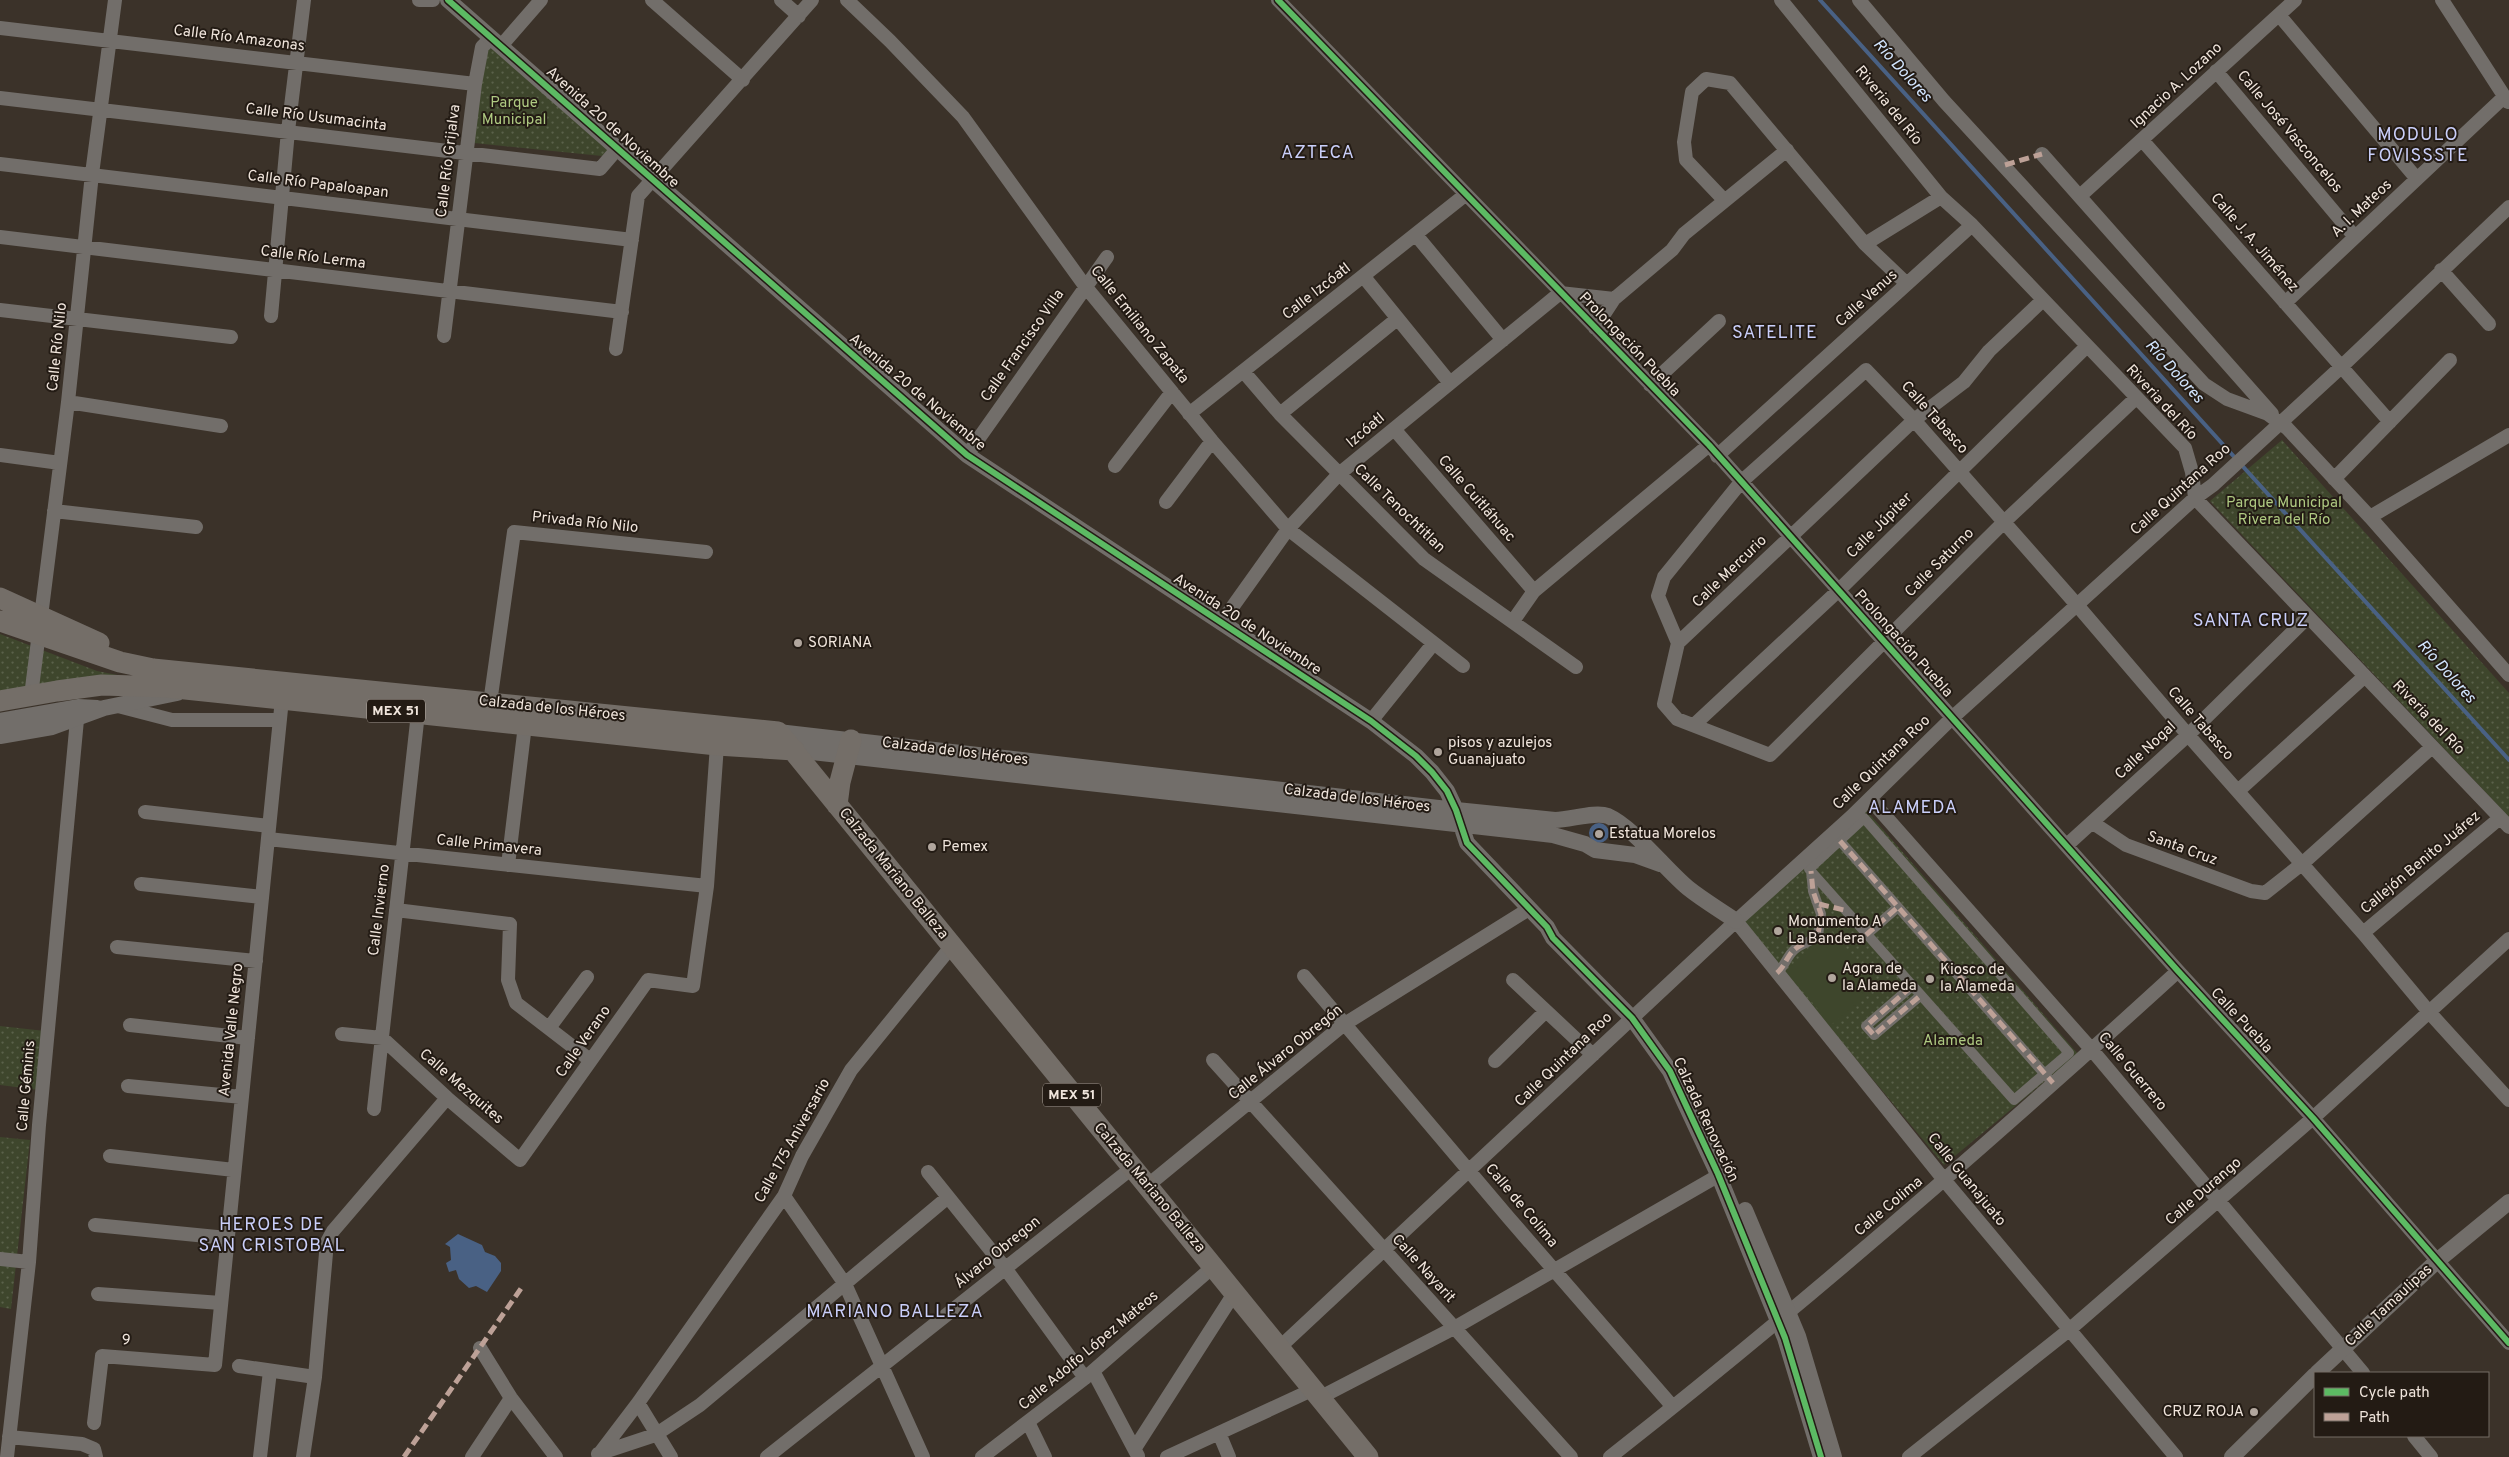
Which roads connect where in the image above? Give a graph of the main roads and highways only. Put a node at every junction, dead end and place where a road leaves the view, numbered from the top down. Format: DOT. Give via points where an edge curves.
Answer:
graph roads {
  1 [pos="0,598"];
  2 [pos="0,622"];
  3 [pos="39,626"];
  4 [pos="0,701"];
  5 [pos="778,732"];
  6 [pos="848,748"];
  7 [pos="794,750"];
  8 [pos="837,805"];
  9 [pos="1368,1457"];
  1 -- 3 [label="main road"];
  2 -- 3 [label="main road"];
  3 -- 5 [label="main road, Calzada de los Héroes / MEX 51" via="153,669"];
  4 -- 7 [label="main road, Calzada de los Héroes / MEX 51" via="31,696 79,705 132,685 717,745"];
  5 -- 7 [label="main road, Calzada Mariano Balleza / MEX 51"];
  6 -- 8 [label="main road"];
  7 -- 8 [label="main road, Calzada Mariano Balleza / MEX 51"];
  8 -- 9 [label="main road, Calzada Mariano Balleza / MEX 51"];
}
